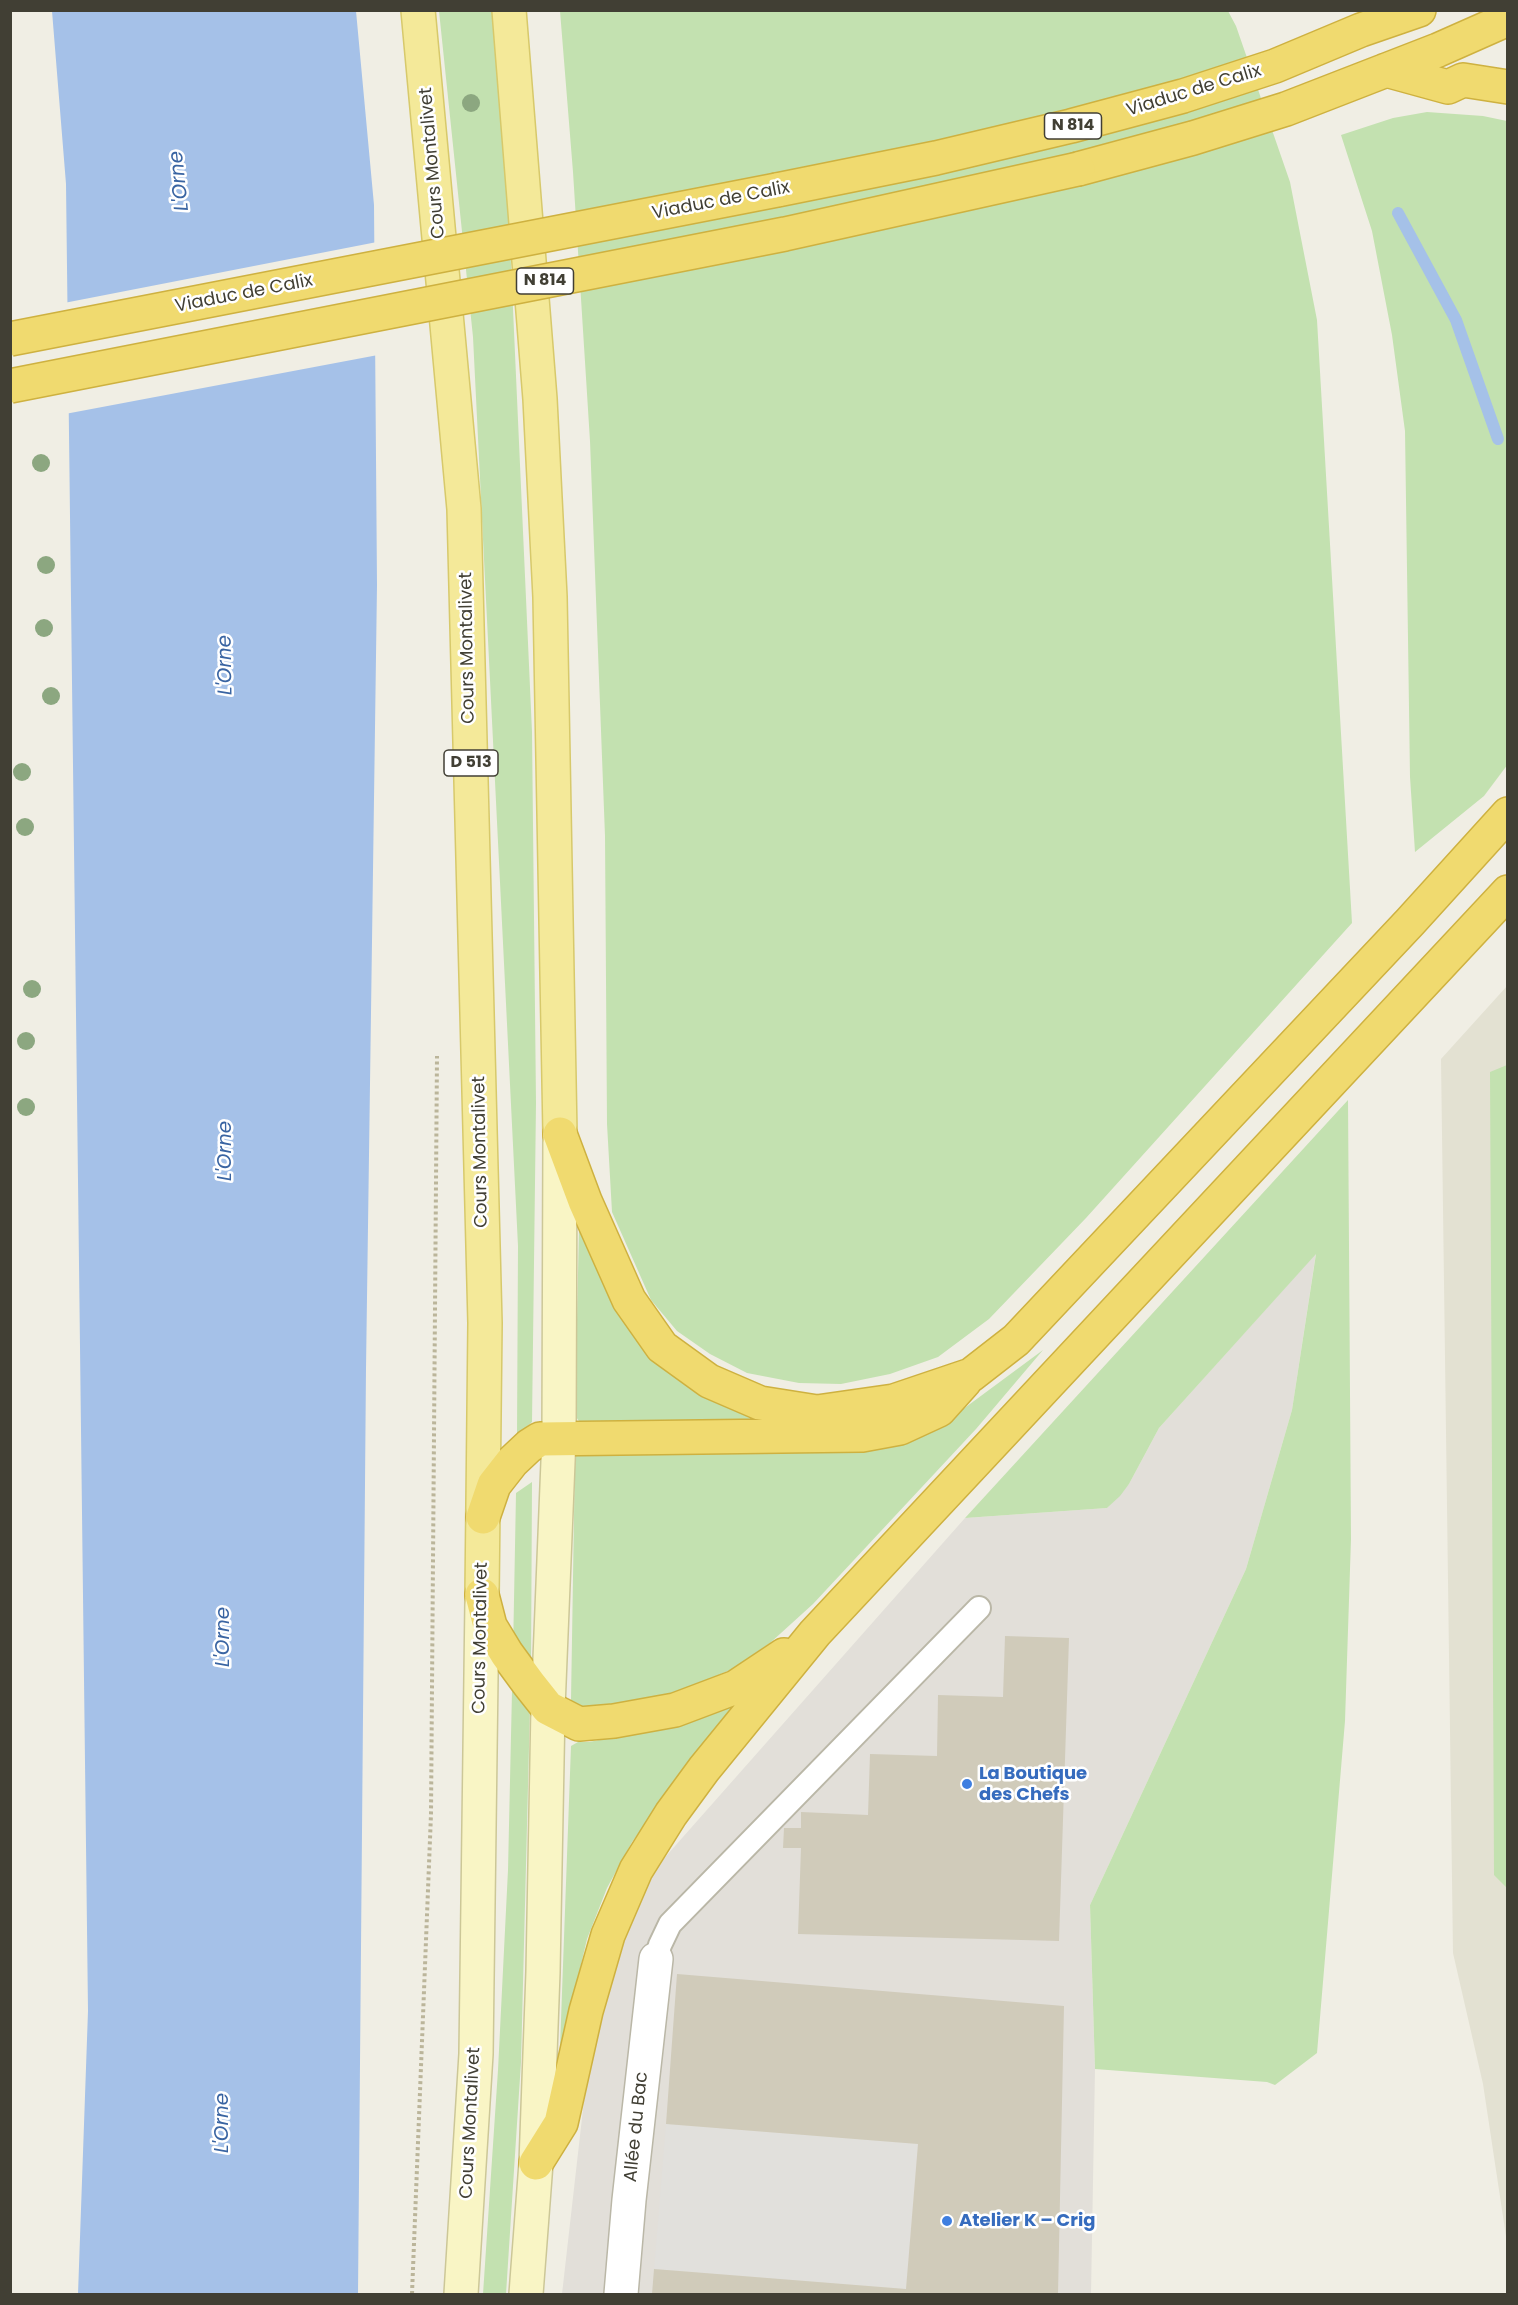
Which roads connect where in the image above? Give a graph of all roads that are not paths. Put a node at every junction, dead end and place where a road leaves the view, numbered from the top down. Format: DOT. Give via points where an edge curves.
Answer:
graph roads {
  1 [pos="418,10"];
  2 [pos="509,10"];
  3 [pos="1419,10"];
  4 [pos="1508,19"];
  5 [pos="1365,20"];
  6 [pos="1386,70"];
  7 [pos="1508,87"];
  8 [pos="10,339"];
  9 [pos="10,386"];
  10 [pos="1508,814"];
  11 [pos="1508,892"];
  12 [pos="560,1134"];
  13 [pos="971,1375"];
  14 [pos="559,1437"];
  15 [pos="483,1517"];
  16 [pos="482,1595"];
  17 [pos="979,1608"];
  18 [pos="815,1633"];
  19 [pos="548,1708"];
  20 [pos="656,1959"];
  21 [pos="536,2163"];
  22 [pos="461,2295"];
  23 [pos="526,2295"];
  24 [pos="621,2295"];
  1 -- 15 [label="main road, Cours Montalivet / D 513" via="464,509 485,1323"];
  2 -- 12 [label="main road" via="540,399 549,573"];
  3 -- 5 [label="highway, Viaduc de Calix / N 814"];
  4 -- 6 [label="highway, N 814"];
  5 -- 8 [label="highway, Viaduc de Calix / N 814, bridge" via="1275,66 1184,96 936,158"];
  6 -- 7 [label="highway" via="1448,87 1463,80"];
  6 -- 9 [label="highway, N 814, bridge" via="1286,109 1078,169 785,234"];
  10 -- 13 [label="highway" via="1016,1340"];
  11 -- 18 [label="highway"];
  12 -- 13 [label="highway" via="585,1202 629,1300 662,1347 709,1381 759,1404 817,1412 894,1401"];
  12 -- 14 [label="main road"];
  13 -- 14 [label="highway" via="939,1410 900,1428 862,1435"];
  14 -- 15 [label="highway" via="540,1439 512,1462 495,1485"];
  14 -- 19 [label="main road"];
  15 -- 16 [label="main road, Cours Montalivet / D 513"];
  16 -- 19 [label="highway" via="490,1626"];
  16 -- 22 [label="main road, Cours Montalivet / D 513" via="476,2054"];
  17 -- 20 [label="lane" via="670,1924"];
  18 -- 19 [label="highway" via="736,1688 675,1710 579,1724"];
  18 -- 21 [label="highway" via="704,1769 636,1870 608,1935 561,2123"];
  19 -- 21 [label="main road"];
  20 -- 24 [label="street, Allée du Bac"];
  21 -- 23 [label="main road"];
}
